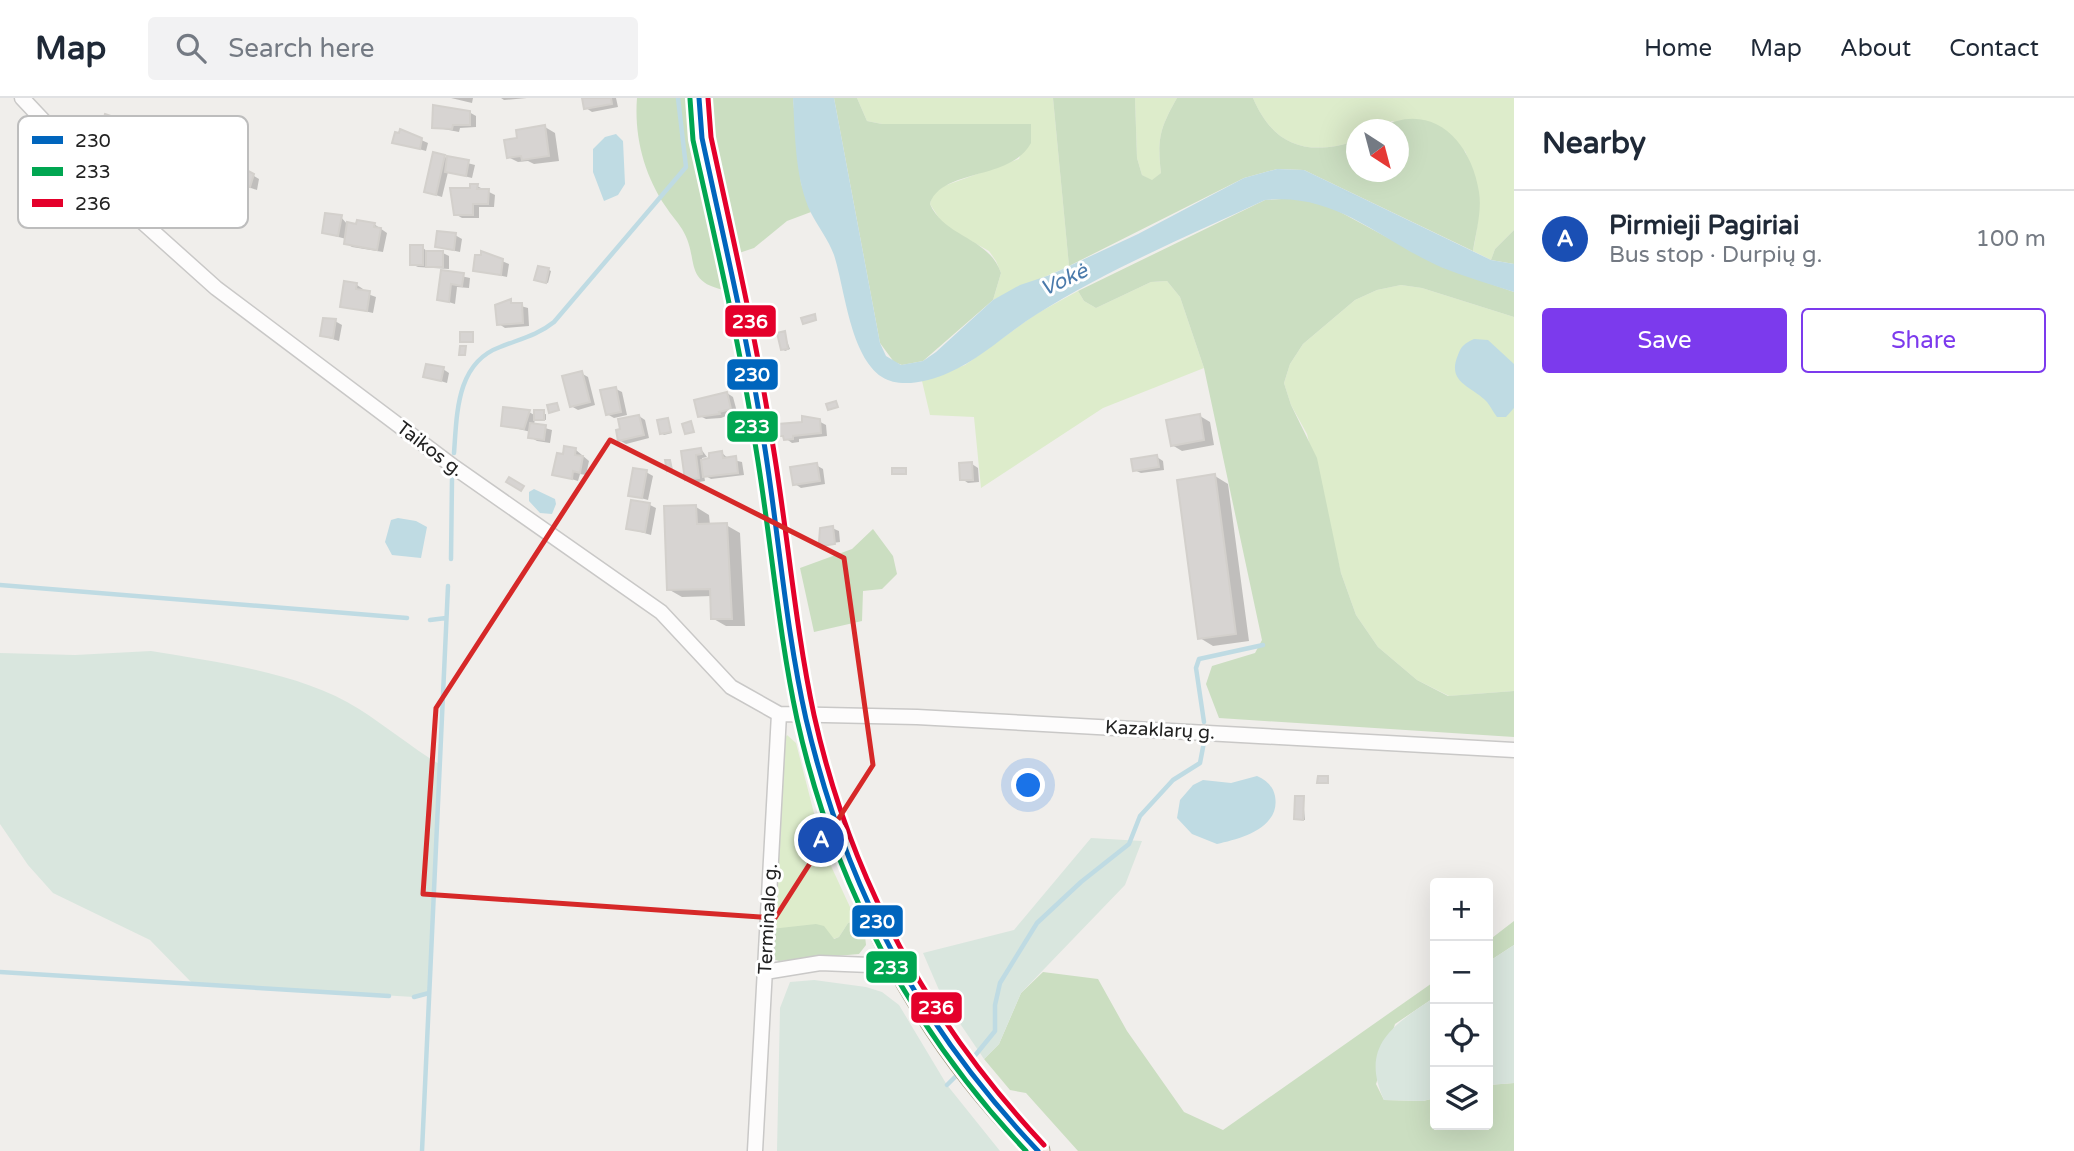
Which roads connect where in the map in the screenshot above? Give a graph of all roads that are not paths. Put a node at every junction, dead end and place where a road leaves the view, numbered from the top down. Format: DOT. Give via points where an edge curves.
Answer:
graph roads {
  1 [pos="22,98"];
  2 [pos="699,98"];
  3 [pos="39,116"];
  4 [pos="149,228"];
  5 [pos="779,714"];
  6 [pos="806,717"];
  7 [pos="1514,750"];
  8 [pos="893,956"];
  9 [pos="765,972"];
  10 [pos="755,1151"];
  11 [pos="1038,1151"];
  1 -- 3 [label="street, Taikos g."];
  2 -- 6 [label="main road" via="702,138 758,404"];
  4 -- 5 [label="street, Taikos g." via="216,288 454,467 661,612 731,687"];
  5 -- 6 [label="street"];
  5 -- 9 [label="street, Terminalo g."];
  6 -- 7 [label="street, Kazaklarų g." via="917,717"];
  6 -- 8 [label="main road" via="838,833"];
  8 -- 9 [label="street" via="870,965 820,964"];
  8 -- 11 [label="main road" via="951,1049"];
  9 -- 10 [label="street, Terminalo g."];
}
